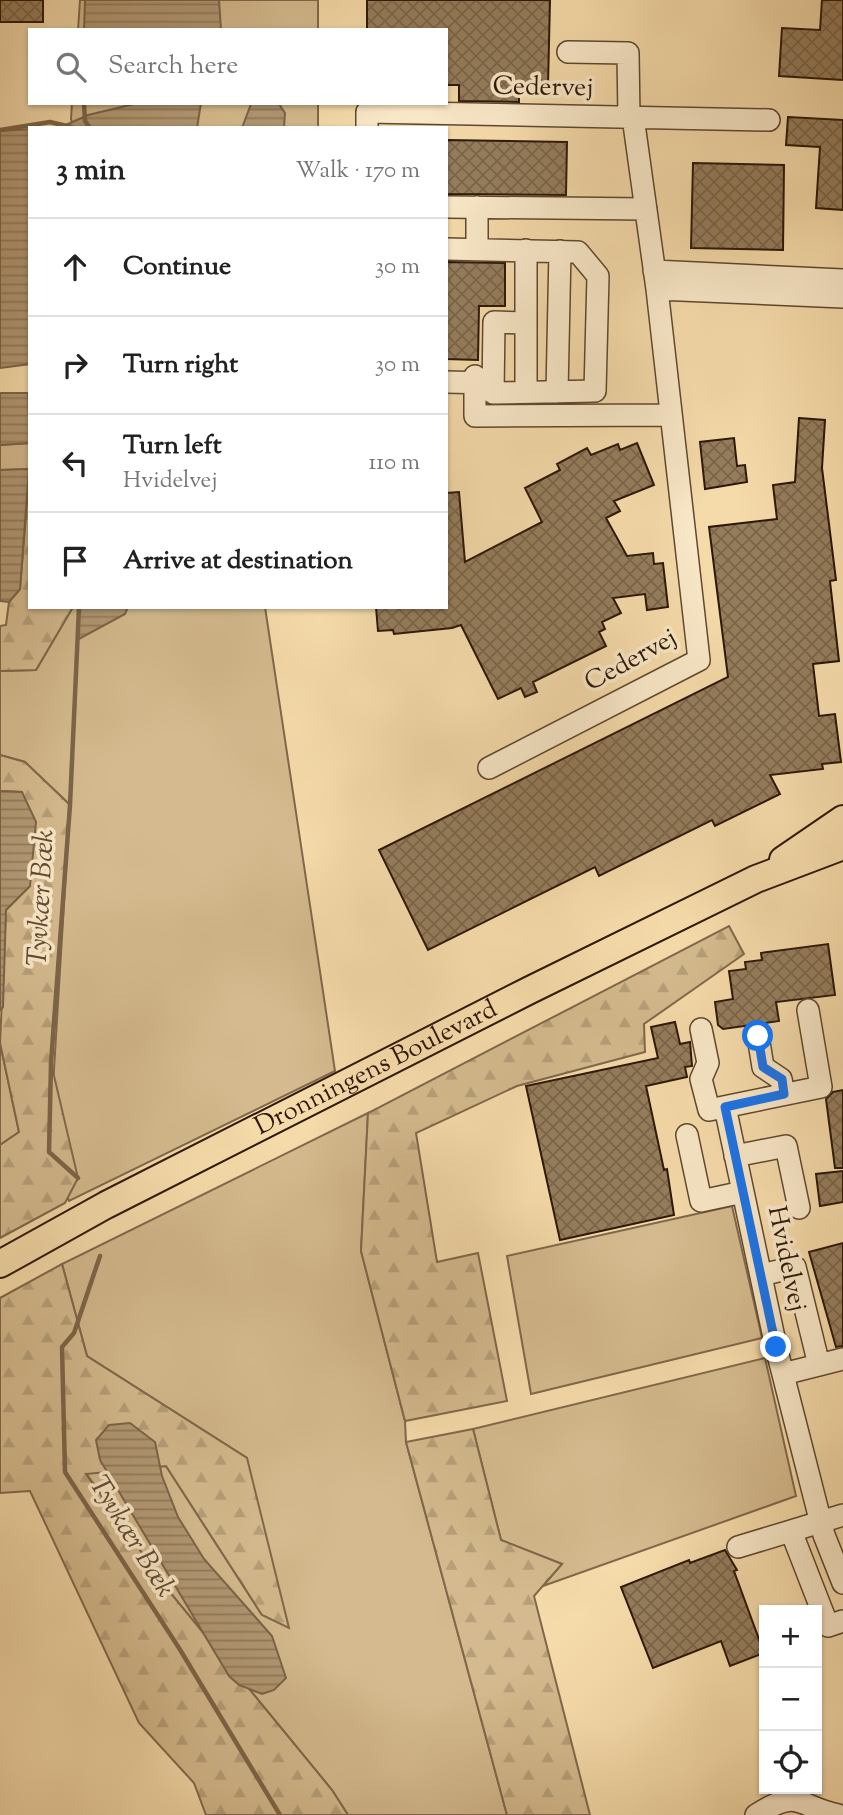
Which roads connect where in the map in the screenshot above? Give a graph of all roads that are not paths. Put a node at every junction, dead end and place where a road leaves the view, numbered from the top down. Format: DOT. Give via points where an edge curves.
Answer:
graph roads {
  1 [pos="568,52"];
  2 [pos="631,117"];
  3 [pos="367,120"];
  4 [pos="769,120"];
  5 [pos="448,207"];
  6 [pos="477,207"];
  7 [pos="646,209"];
  8 [pos="448,249"];
  9 [pos="477,249"];
  10 [pos="526,250"];
  11 [pos="559,251"];
  12 [pos="843,279"];
  13 [pos="655,280"];
  14 [pos="843,298"];
  15 [pos="526,323"];
  16 [pos="481,381"];
  17 [pos="448,382"];
  18 [pos="526,392"];
  19 [pos="557,392"];
  20 [pos="671,415"];
  21 [pos="489,768"];
  22 [pos="843,819"];
  23 [pos="843,846"];
  24 [pos="756,879"];
  25 [pos="808,1010"];
  26 [pos="701,1029"];
  27 [pos="758,1036"];
  28 [pos="784,1094"];
  29 [pos="725,1107"];
  30 [pos="687,1135"];
  31 [pos="735,1156"];
  32 [pos="743,1192"];
  33 [pos="799,1208"];
  34 [pos="0,1264"];
  35 [pos="761,1275"];
  36 [pos="843,1359"];
  37 [pos="818,1365"];
  38 [pos="783,1374"];
  39 [pos="843,1515"];
  40 [pos="821,1522"];
  41 [pos="791,1531"];
  42 [pos="738,1547"];
  43 [pos="843,1583"];
  44 [pos="843,1621"];
  45 [pos="756,1815"];
  46 [pos="838,1815"];
  1 -- 2 [label="street" via="628,53"];
  2 -- 3 [label="street, Cedervej"];
  2 -- 4 [label="street, Cedervej"];
  2 -- 7 [label="street, Cedervej"];
  5 -- 6 [label="street"];
  6 -- 7 [label="street"];
  6 -- 9 [label="street"];
  7 -- 13 [label="street, Cedervej"];
  8 -- 9 [label="street"];
  9 -- 10 [label="street"];
  10 -- 11 [label="street"];
  10 -- 15 [label="street"];
  11 -- 19 [label="street"];
  11 -- 19 [label="street" via="578,251 598,276 596,391"];
  12 -- 13 [label="street"];
  13 -- 14 [label="street"];
  13 -- 20 [label="street, Cedervej"];
  15 -- 16 [label="street" via="494,322"];
  15 -- 18 [label="street"];
  16 -- 17 [label="street"];
  16 -- 18 [label="street" via="493,393"];
  16 -- 20 [label="street" via="475,416"];
  18 -- 19 [label="street"];
  20 -- 21 [label="street, Cedervej" via="699,660"];
  22 -- 24 [label="main road, Dronningens Boulevard"];
  23 -- 24 [label="main road, Dronningens Boulevard"];
  24 -- 34 [label="main road, Dronningens Boulevard" via="106,1205"];
  25 -- 28 [label="street" via="821,1087"];
  26 -- 29 [label="street" via="708,1063 702,1079 709,1110"];
  27 -- 28 [label="street" via="763,1067 782,1079"];
  28 -- 29 [label="street"];
  29 -- 31 [label="street, Hvidelvej"];
  30 -- 32 [label="street" via="701,1201"];
  31 -- 32 [label="street, Hvidelvej"];
  31 -- 33 [label="street" via="786,1146"];
  32 -- 35 [label="street, Hvidelvej"];
  35 -- 37 [label="street" via="795,1267"];
  35 -- 38 [label="street, Hvidelvej"];
  36 -- 37 [label="street"];
  37 -- 38 [label="street"];
  38 -- 40 [label="street, Hvidelvej"];
  39 -- 40 [label="street"];
  40 -- 41 [label="street"];
  40 -- 43 [label="street, Hvidelvej"];
  41 -- 42 [label="street"];
  41 -- 44 [label="street" via="828,1626"];
  45 -- 46 [label="street" via="778,1801 799,1799"];
}
